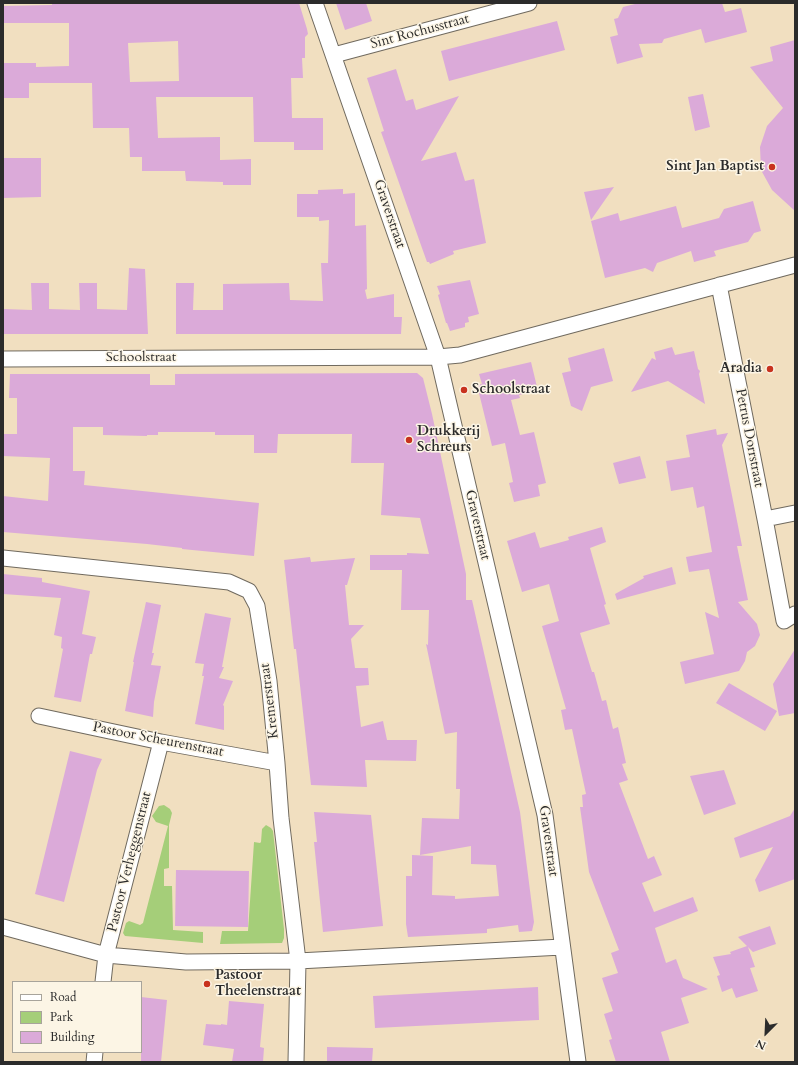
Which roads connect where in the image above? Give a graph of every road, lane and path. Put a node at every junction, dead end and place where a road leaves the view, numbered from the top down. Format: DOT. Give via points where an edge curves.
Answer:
graph roads {
  1 [pos="315,3"];
  2 [pos="529,3"];
  3 [pos="334,55"];
  4 [pos="795,265"];
  5 [pos="719,285"];
  6 [pos="438,357"];
  7 [pos="3,359"];
  8 [pos="795,513"];
  9 [pos="765,519"];
  10 [pos="3,558"];
  11 [pos="795,614"];
  12 [pos="39,716"];
  13 [pos="161,742"];
  14 [pos="277,763"];
  15 [pos="3,927"];
  16 [pos="562,947"];
  17 [pos="106,955"];
  18 [pos="298,961"];
  19 [pos="103,981"];
  20 [pos="296,1062"];
  21 [pos="578,1062"];
  1 -- 3 [label="street, Graverstraat"];
  2 -- 3 [label="street, Sint Rochusstraat"];
  3 -- 6 [label="street, Graverstraat"];
  4 -- 5 [label="street, Schoolstraat"];
  5 -- 6 [label="street, Schoolstraat" via="460,356"];
  5 -- 9 [label="street, Petrus Dorrstraat"];
  6 -- 7 [label="street, Schoolstraat"];
  6 -- 16 [label="street, Graverstraat" via="545,815"];
  8 -- 9 [label="street"];
  9 -- 11 [label="street, Petrus Dorrstraat" via="784,621"];
  10 -- 14 [label="street, Kremerstraat" via="229,582 249,591 256,606 269,681"];
  12 -- 13 [label="street, Pastoor Scheurenstraat"];
  13 -- 14 [label="street, Pastoor Scheurenstraat"];
  13 -- 17 [label="street, Pastoor Verheggenstraat"];
  14 -- 18 [label="street, Kremerstraat"];
  15 -- 17 [label="street"];
  16 -- 18 [label="street"];
  16 -- 21 [label="street, Graverstraat"];
  17 -- 18 [label="street" via="186,962"];
  17 -- 19 [label="street, Pastoor Verheggenstraat"];
  18 -- 20 [label="street, Kremerstraat"];
}
